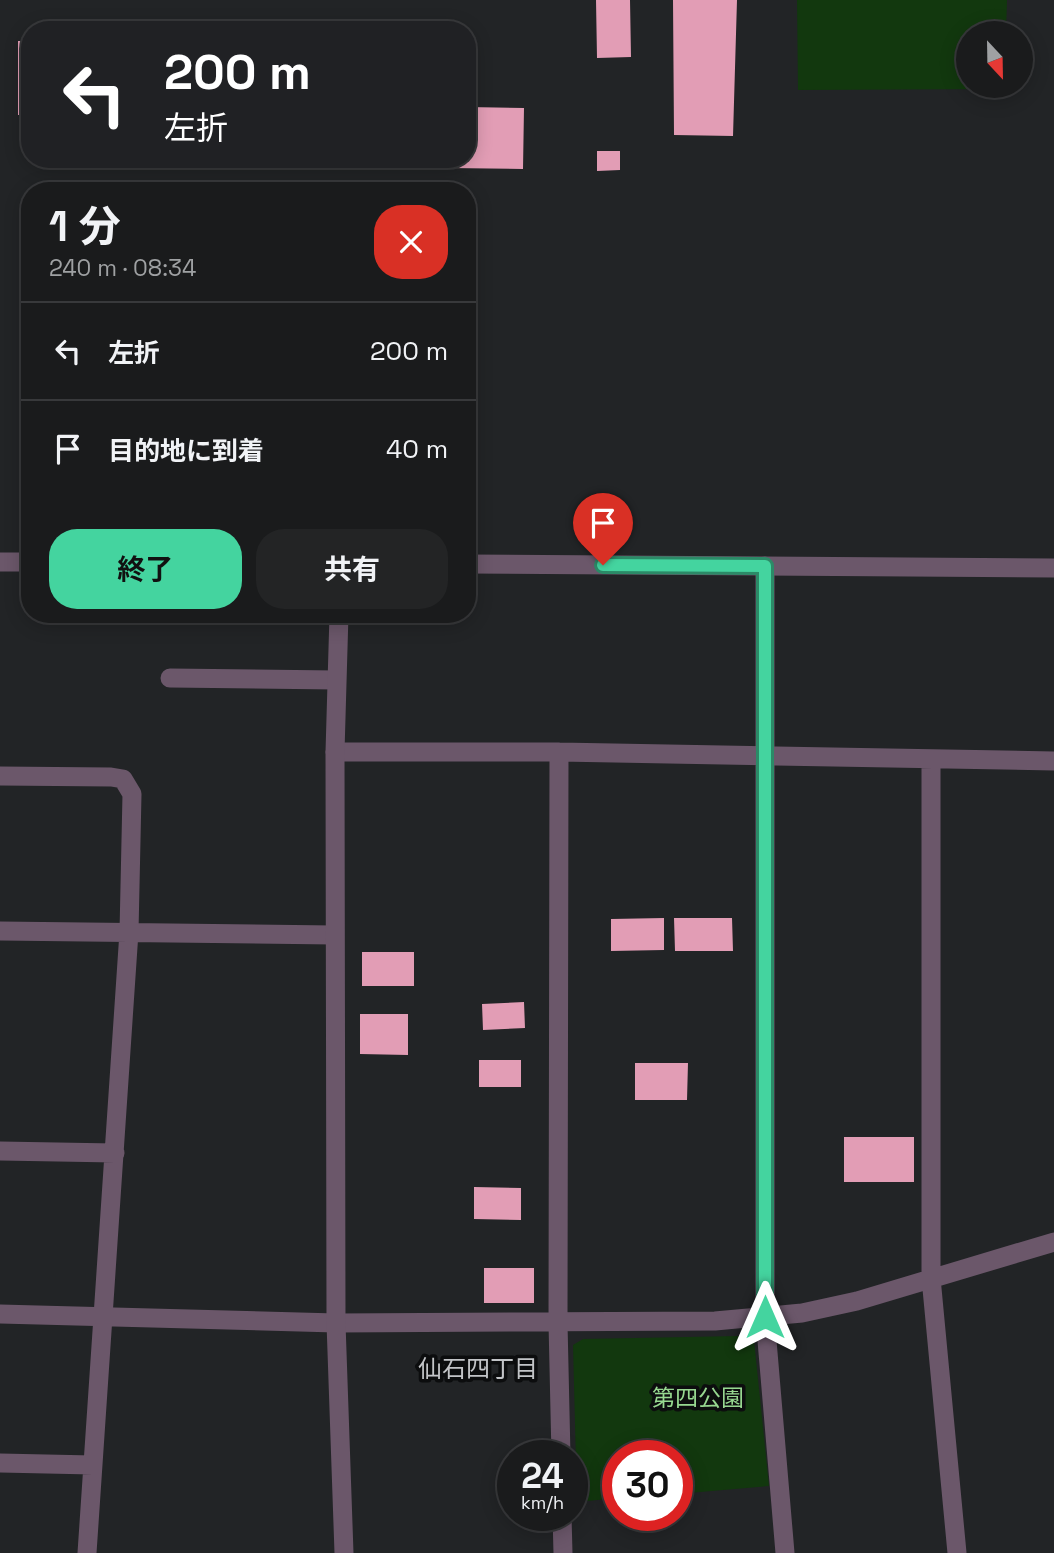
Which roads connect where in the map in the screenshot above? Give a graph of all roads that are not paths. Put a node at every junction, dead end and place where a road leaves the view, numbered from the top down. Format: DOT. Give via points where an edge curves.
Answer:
graph roads {
  1 [pos="0,562"];
  2 [pos="21,562"];
  3 [pos="476,564"];
  4 [pos="765,566"];
  5 [pos="1054,568"];
  6 [pos="339,623"];
  7 [pos="170,678"];
  8 [pos="336,681"];
  9 [pos="335,752"];
  10 [pos="559,752"];
  11 [pos="766,755"];
  12 [pos="931,761"];
  13 [pos="1054,761"];
  14 [pos="0,776"];
  15 [pos="0,931"];
  16 [pos="129,932"];
  17 [pos="334,935"];
  18 [pos="0,1151"];
  19 [pos="115,1153"];
  20 [pos="1054,1242"];
  21 [pos="931,1278"];
  22 [pos="0,1314"];
  23 [pos="105,1316"];
  24 [pos="765,1317"];
  25 [pos="335,1323"];
  26 [pos="558,1323"];
  27 [pos="561,1440"];
  28 [pos="0,1463"];
  29 [pos="93,1465"];
  30 [pos="562,1531"];
  31 [pos="87,1553"];
  32 [pos="344,1553"];
  33 [pos="563,1553"];
  34 [pos="785,1553"];
  35 [pos="957,1553"];
  1 -- 2 [label="street"];
  3 -- 4 [label="street"];
  4 -- 5 [label="street"];
  4 -- 11 [label="street"];
  6 -- 8 [label="street"];
  7 -- 8 [label="street"];
  8 -- 9 [label="street"];
  9 -- 10 [label="street"];
  9 -- 17 [label="street"];
  10 -- 11 [label="street"];
  10 -- 26 [label="street"];
  11 -- 12 [label="street"];
  11 -- 24 [label="street"];
  12 -- 13 [label="street"];
  12 -- 21 [label="street"];
  14 -- 16 [label="street" via="111,777 130,785"];
  15 -- 16 [label="street"];
  16 -- 17 [label="street"];
  16 -- 19 [label="street"];
  17 -- 25 [label="street"];
  18 -- 19 [label="street"];
  19 -- 23 [label="street"];
  20 -- 21 [label="street"];
  21 -- 24 [label="street" via="802,1314"];
  21 -- 35 [label="street"];
  22 -- 23 [label="street"];
  23 -- 25 [label="street"];
  23 -- 29 [label="street"];
  24 -- 26 [label="street"];
  24 -- 34 [label="street"];
  25 -- 26 [label="street"];
  25 -- 32 [label="street"];
  26 -- 27 [label="street"];
  28 -- 29 [label="street"];
  29 -- 31 [label="street"];
  30 -- 33 [label="street"];
}
